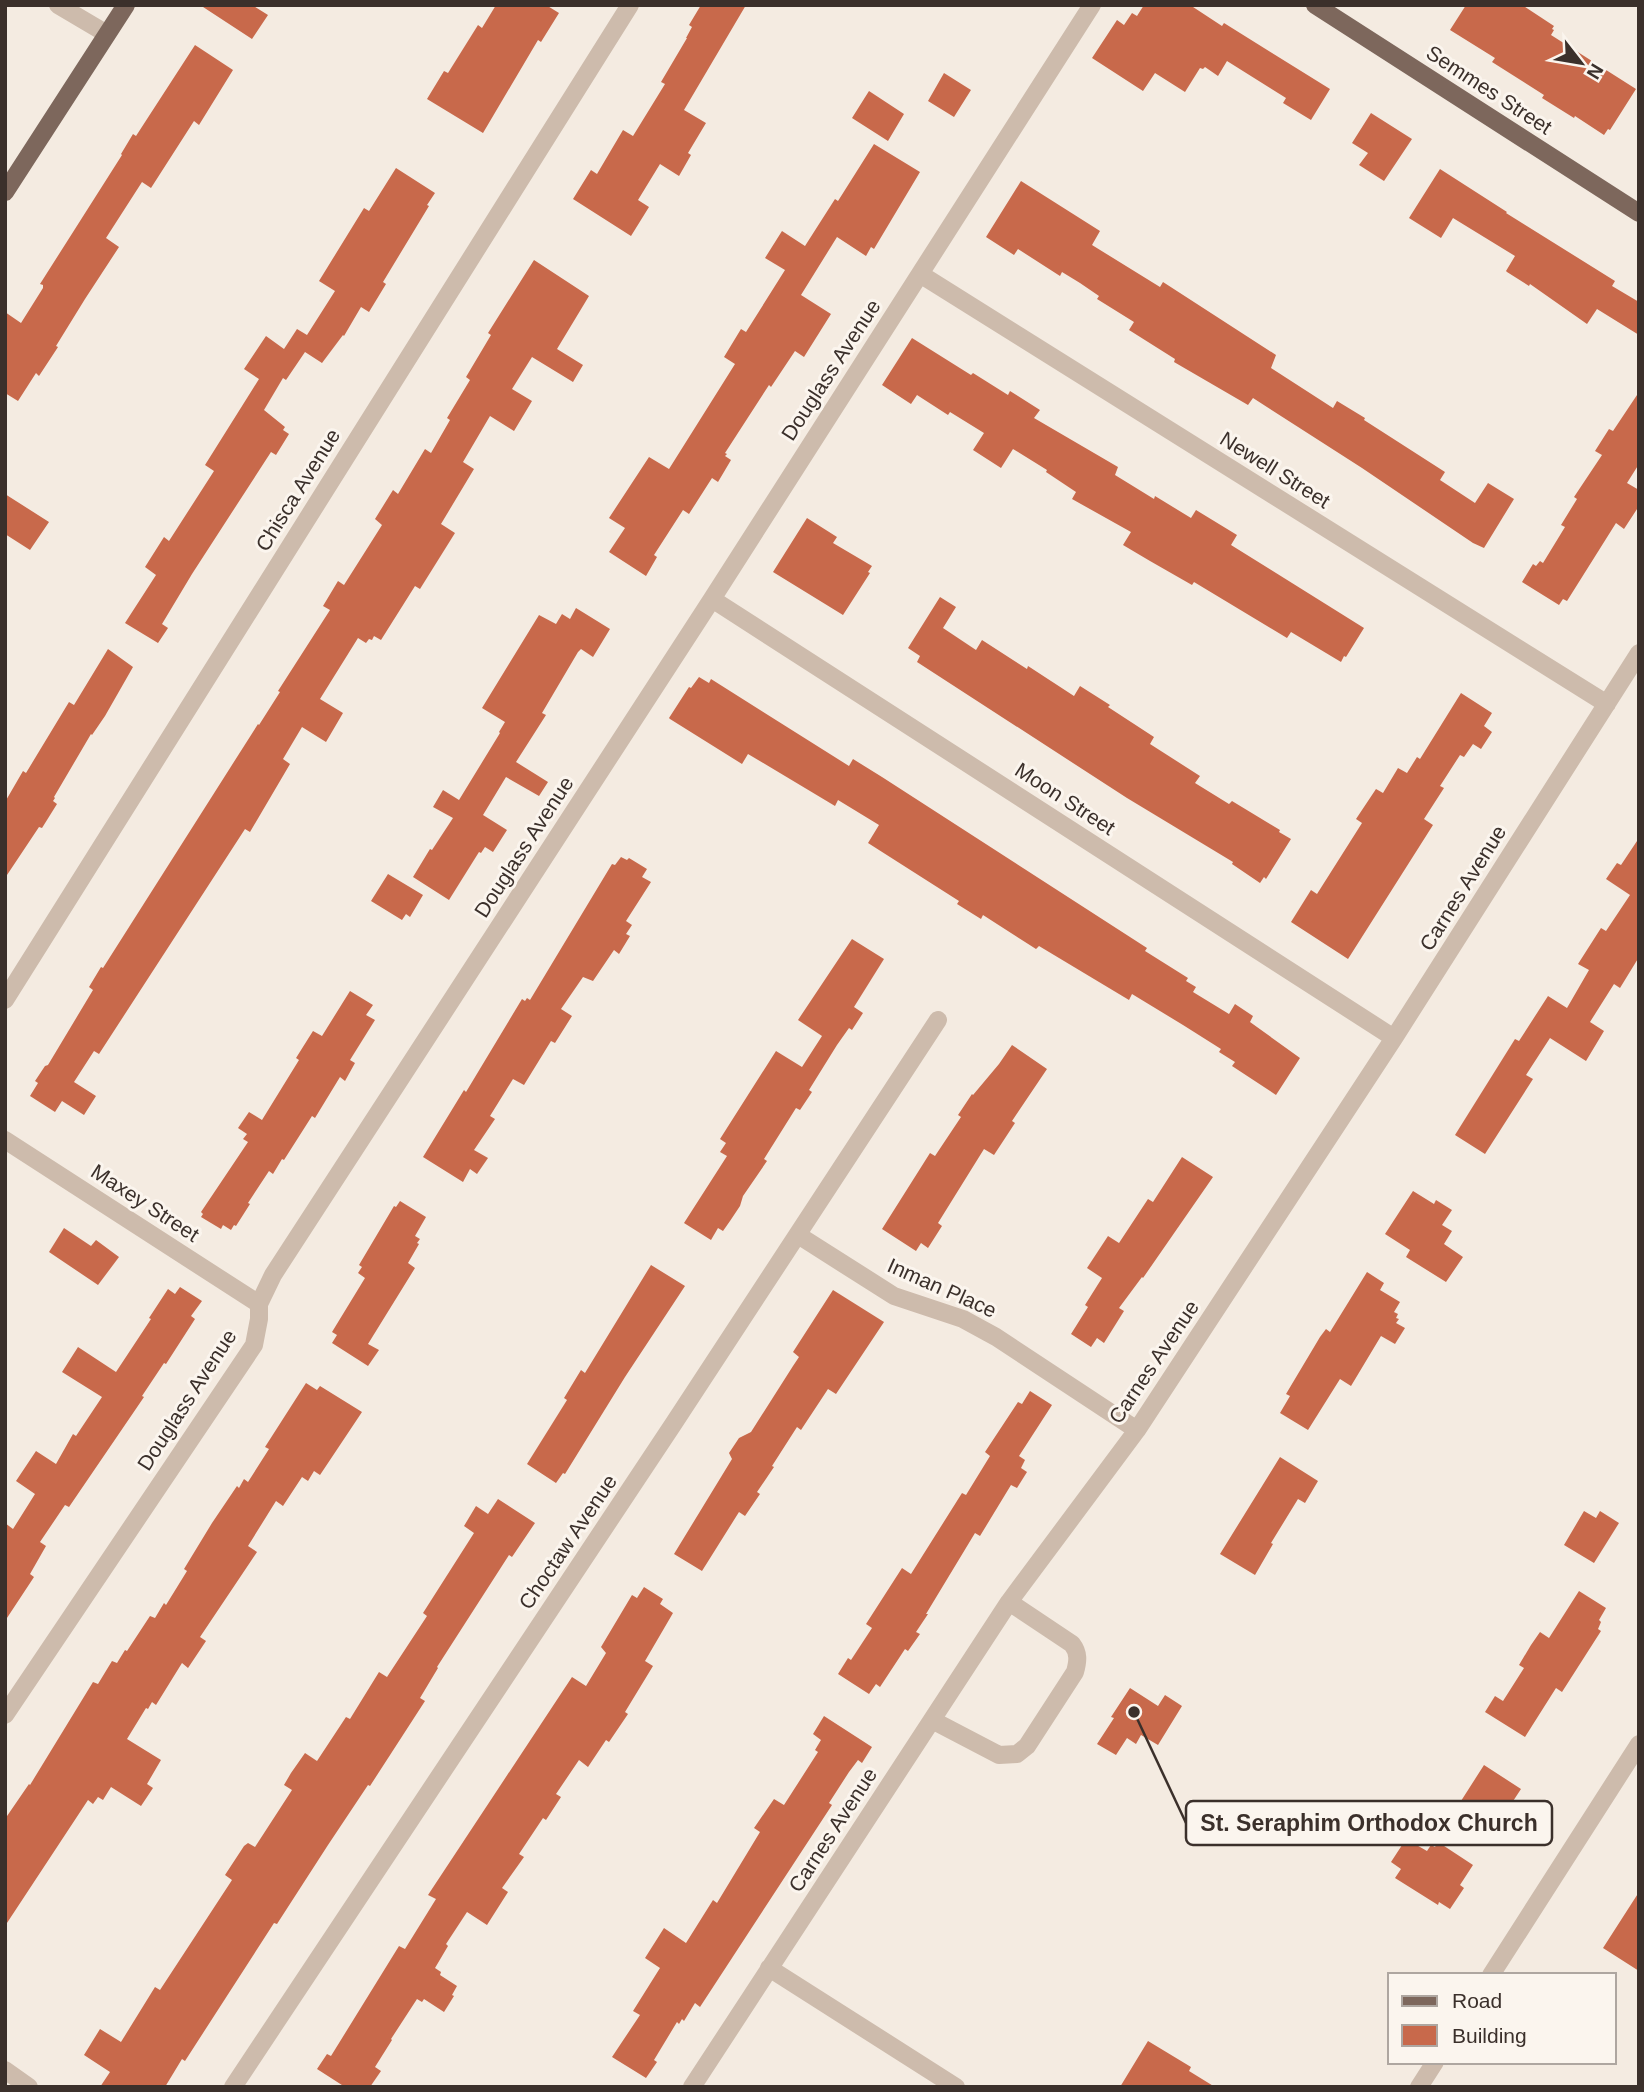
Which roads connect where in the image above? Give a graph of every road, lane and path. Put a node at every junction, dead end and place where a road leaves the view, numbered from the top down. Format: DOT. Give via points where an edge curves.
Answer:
graph roads {
  1 [pos="58,5"];
  2 [pos="630,5"];
  3 [pos="1092,5"];
  4 [pos="1315,5"];
  5 [pos="125,6"];
  6 [pos="107,34"];
  7 [pos="5,192"];
  8 [pos="1639,213"];
  9 [pos="920,274"];
  10 [pos="712,599"];
  11 [pos="1639,653"];
  12 [pos="1606,704"];
  13 [pos="5,1000"];
  14 [pos="938,1020"];
  15 [pos="1394,1038"];
  16 [pos="5,1140"];
  17 [pos="797,1235"];
  18 [pos="259,1304"];
  19 [pos="1137,1430"];
  20 [pos="1009,1602"];
  21 [pos="5,1715"];
  22 [pos="932,1720"];
  23 [pos="1639,1744"];
  24 [pos="769,1968"];
  25 [pos="1492,1973"];
  26 [pos="1434,2064"];
  27 [pos="5,2070"];
  28 [pos="29,2087"];
  29 [pos="233,2087"];
  30 [pos="692,2087"];
  31 [pos="956,2087"];
  32 [pos="1419,2087"];
  1 -- 6 [label="street"];
  2 -- 13 [label="street, Chisca Avenue"];
  3 -- 9 [label="street, Douglass Avenue"];
  4 -- 8 [label="main road, Semmes Street"];
  5 -- 6 [label="main road"];
  6 -- 7 [label="main road"];
  9 -- 10 [label="street, Douglass Avenue"];
  9 -- 12 [label="street, Newell Street"];
  10 -- 15 [label="street, Moon Street"];
  10 -- 18 [label="street, Douglass Avenue" via="273,1275"];
  11 -- 12 [label="street, Carnes Avenue"];
  12 -- 15 [label="street, Carnes Avenue"];
  14 -- 17 [label="street, Choctaw Avenue"];
  15 -- 19 [label="street, Carnes Avenue"];
  16 -- 18 [label="street, Maxey Street"];
  17 -- 19 [label="street, Inman Place" via="894,1296 963,1319 996,1337"];
  17 -- 29 [label="street, Choctaw Avenue"];
  18 -- 21 [label="street, Douglass Avenue" via="254,1345"];
  19 -- 20 [label="street, Carnes Avenue"];
  20 -- 22 [label="street, Carnes Avenue"];
  20 -- 22 [label="street" via="1077,1650 1075,1672 1034,1736 1017,1754 999,1755"];
  22 -- 24 [label="street, Carnes Avenue"];
  23 -- 25 [label="street"];
  24 -- 30 [label="street, Carnes Avenue"];
  24 -- 31 [label="street"];
  26 -- 32 [label="street"];
  27 -- 28 [label="street"];
}
